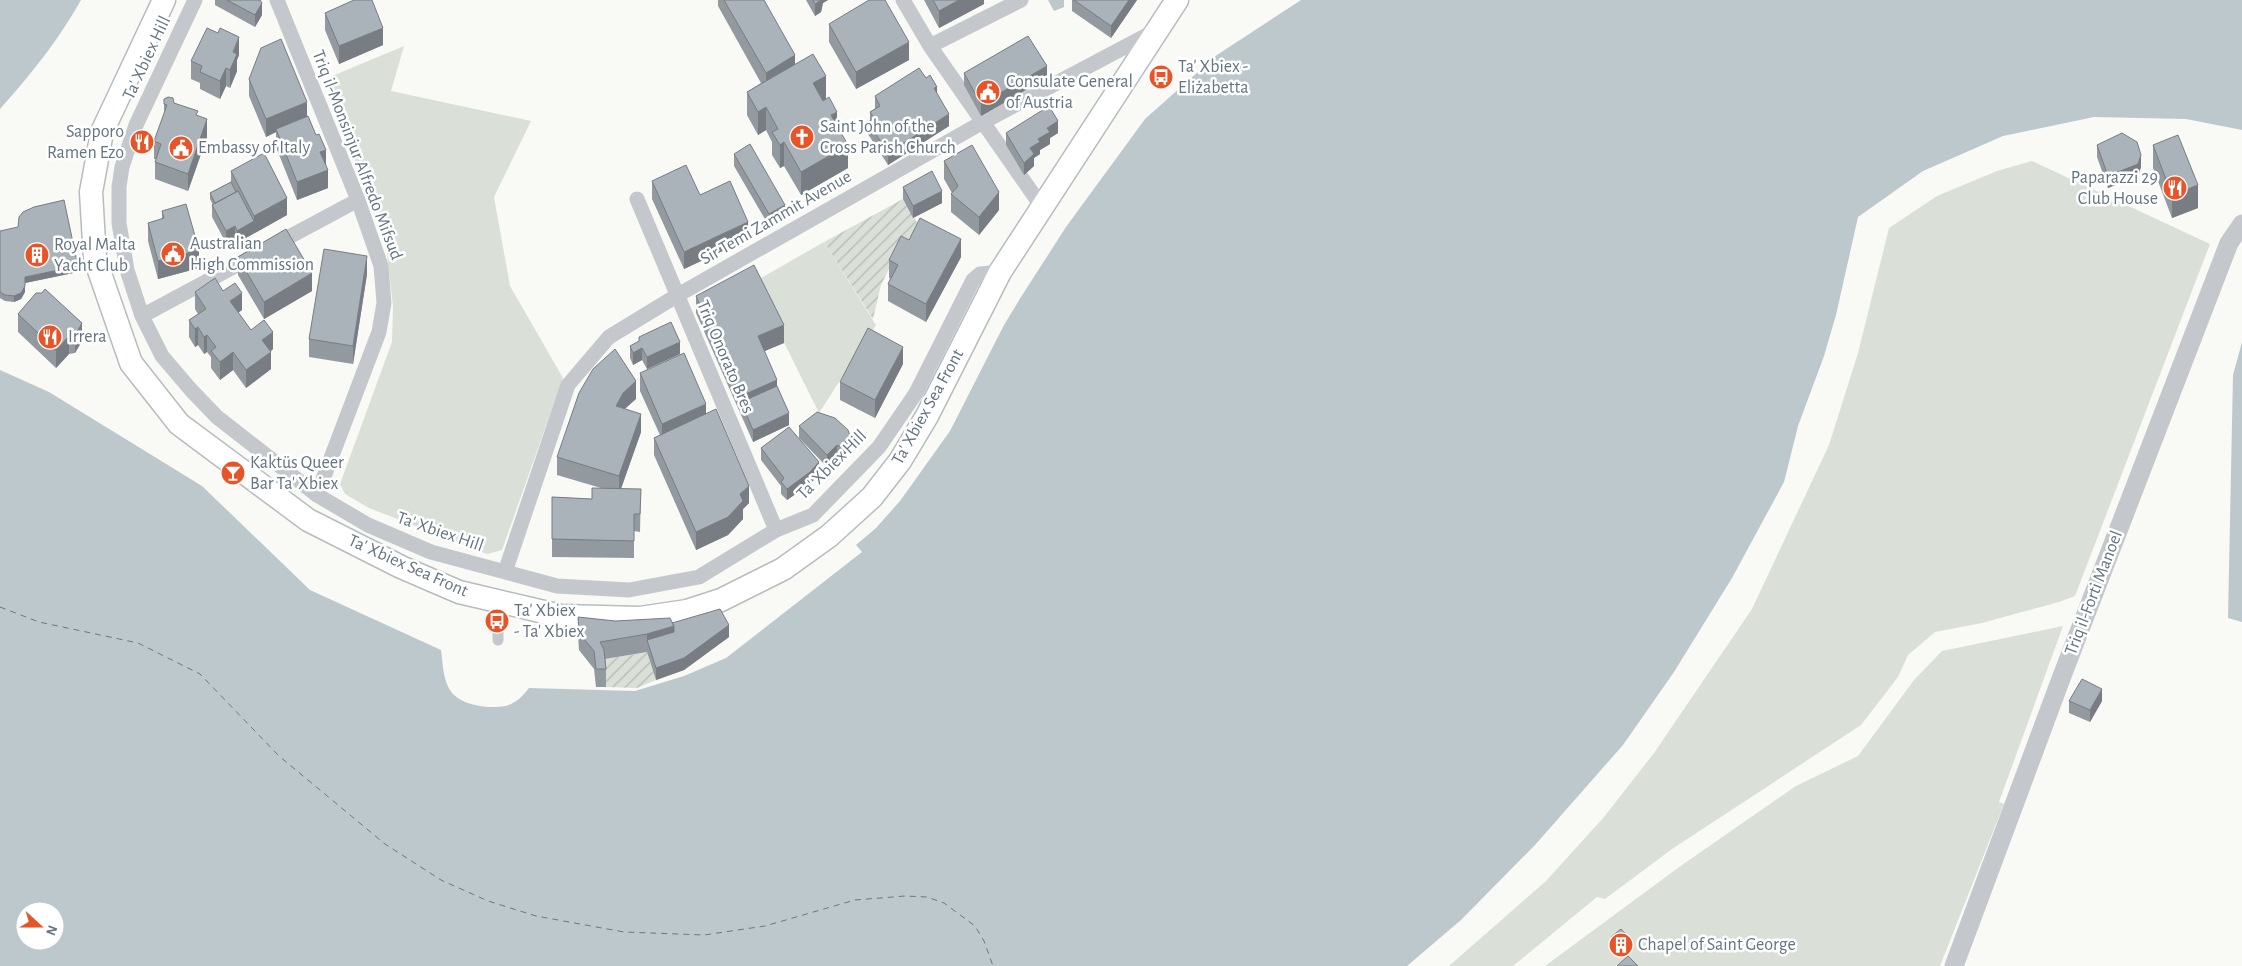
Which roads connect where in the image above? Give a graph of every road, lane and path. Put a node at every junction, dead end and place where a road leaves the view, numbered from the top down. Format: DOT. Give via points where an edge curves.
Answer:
graph roads {
  1 [pos="164,0"];
  2 [pos="195,0"];
  3 [pos="277,0"];
  4 [pos="904,0"];
  5 [pos="1021,0"];
  6 [pos="1178,0"];
  7 [pos="1156,31"];
  8 [pos="930,46"];
  9 [pos="983,122"];
  10 [pos="637,199"];
  11 [pos="358,200"];
  12 [pos="1042,206"];
  13 [pos="2242,224"];
  14 [pos="1000,272"];
  15 [pos="678,295"];
  16 [pos="142,316"];
  17 [pos="317,495"];
  18 [pos="776,530"];
  19 [pos="505,572"];
  20 [pos="511,604"];
  21 [pos="498,640"];
  22 [pos="1954,966"];
  1 -- 20 [label="main road, Ta' Xbiex Sea Front" via="102,132 91,192 95,259 131,363 179,424 308,520 458,592"];
  2 -- 16 [label="street, Ta' Xbiex Hill" via="136,125 122,166 119,223 127,270"];
  3 -- 11 [label="street, Triq il-Monsinjur Alfredo Mifsud"];
  4 -- 8 [label="street"];
  5 -- 8 [label="street"];
  6 -- 7 [label="main road, Ta' Xbiex Sea Front"];
  7 -- 9 [label="street, Sir Temi Zammit Avenue"];
  7 -- 12 [label="main road, Ta' Xbiex Sea Front"];
  8 -- 9 [label="street"];
  9 -- 12 [label="street"];
  9 -- 15 [label="street, Sir Temi Zammit Avenue"];
  10 -- 15 [label="street, Triq Onorato Bres"];
  11 -- 16 [label="street"];
  11 -- 17 [label="street, Triq il-Monsinjur Alfredo Mifsud" via="381,266 384,303 379,332"];
  12 -- 14 [label="main road, Ta' Xbiex Sea Front"];
  13 -- 22 [label="street, Triq il-Forti Manoel" via="2229,243"];
  14 -- 18 [label="street, Ta' Xbiex Hill" via="980,274 973,280 916,394 879,447 813,514"];
  14 -- 20 [label="main road, Ta' Xbiex Sea Front" via="927,416 900,460 872,497 829,536 783,569 722,600 687,611 640,618 561,616"];
  15 -- 18 [label="street, Triq Onorato Bres"];
  15 -- 19 [label="street, Sir Temi Zammit Avenue" via="609,337 568,385"];
  16 -- 17 [label="street, Ta' Xbiex Hill" via="162,356 217,417"];
  17 -- 19 [label="street, Ta' Xbiex Hill" via="404,541 463,562"];
  18 -- 19 [label="street, Ta' Xbiex Hill" via="699,577 629,590 558,586"];
  20 -- 21 [label="street" via="498,616"];
}
